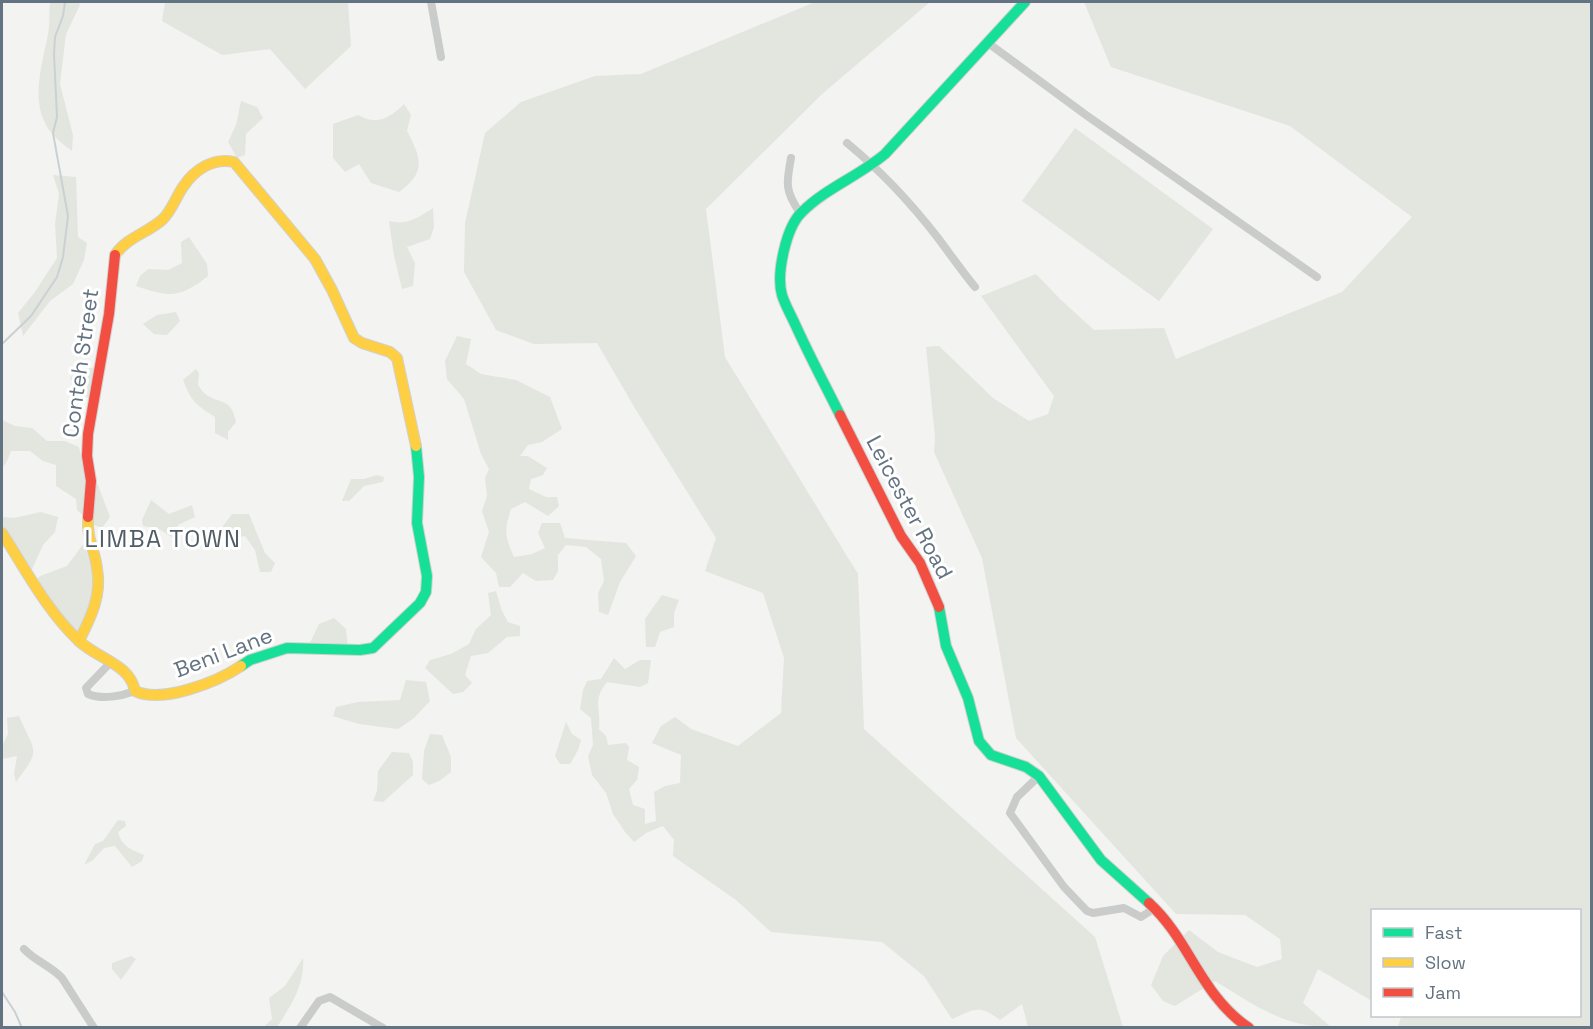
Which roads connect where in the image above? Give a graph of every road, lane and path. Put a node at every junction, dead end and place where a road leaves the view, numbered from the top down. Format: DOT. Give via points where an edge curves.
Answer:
graph roads {
  1 [pos="431,2"];
  2 [pos="1025,2"];
  3 [pos="988,43"];
  4 [pos="441,57"];
  5 [pos="847,143"];
  6 [pos="791,158"];
  7 [pos="873,164"];
  8 [pos="800,213"];
  9 [pos="164,218"];
  10 [pos="1317,277"];
  11 [pos="975,287"];
  12 [pos="2,532"];
  13 [pos="79,641"];
  14 [pos="111,662"];
  15 [pos="135,691"];
  16 [pos="1038,776"];
  17 [pos="1155,908"];
  18 [pos="24,949"];
  19 [pos="94,1028"];
  20 [pos="300,1028"];
  21 [pos="383,1028"];
  22 [pos="1250,1028"];
  1 -- 4 [label="street"];
  2 -- 3 [label="street, Leicester Road"];
  3 -- 7 [label="street, Leicester Road"];
  3 -- 10 [label="street"];
  5 -- 7 [label="street"];
  6 -- 8 [label="street" via="788,192"];
  7 -- 8 [label="street, Leicester Road"];
  7 -- 11 [label="street"];
  8 -- 16 [label="street, Leicester Road" via="783,255 781,287 785,304 891,517 920,563 939,610 946,646 968,698 979,741 991,754 1026,766"];
  9 -- 13 [label="street, Conteh Street" via="133,237 114,258 87,456 91,481 87,534 99,589 92,616"];
  9 -- 15 [label="street, Beni Lane" via="185,183 201,169 216,159 234,162 310,252 354,338 395,356 414,430 417,523 428,576 420,603 373,648 287,648 250,660 189,690 145,696"];
  12 -- 13 [label="street" via="52,611"];
  13 -- 14 [label="street"];
  14 -- 15 [label="street" via="126,670"];
  14 -- 15 [label="street" via="86,688 88,694 110,696"];
  16 -- 17 [label="street, Leicester Road" via="1101,860"];
  16 -- 17 [label="street" via="1017,796 1010,813 1064,886 1093,913 1124,908 1141,917"];
  17 -- 22 [label="street, Leicester Road" via="1211,992"];
  18 -- 19 [label="street" via="62,978"];
  20 -- 21 [label="street" via="319,1001 330,997"];
}
